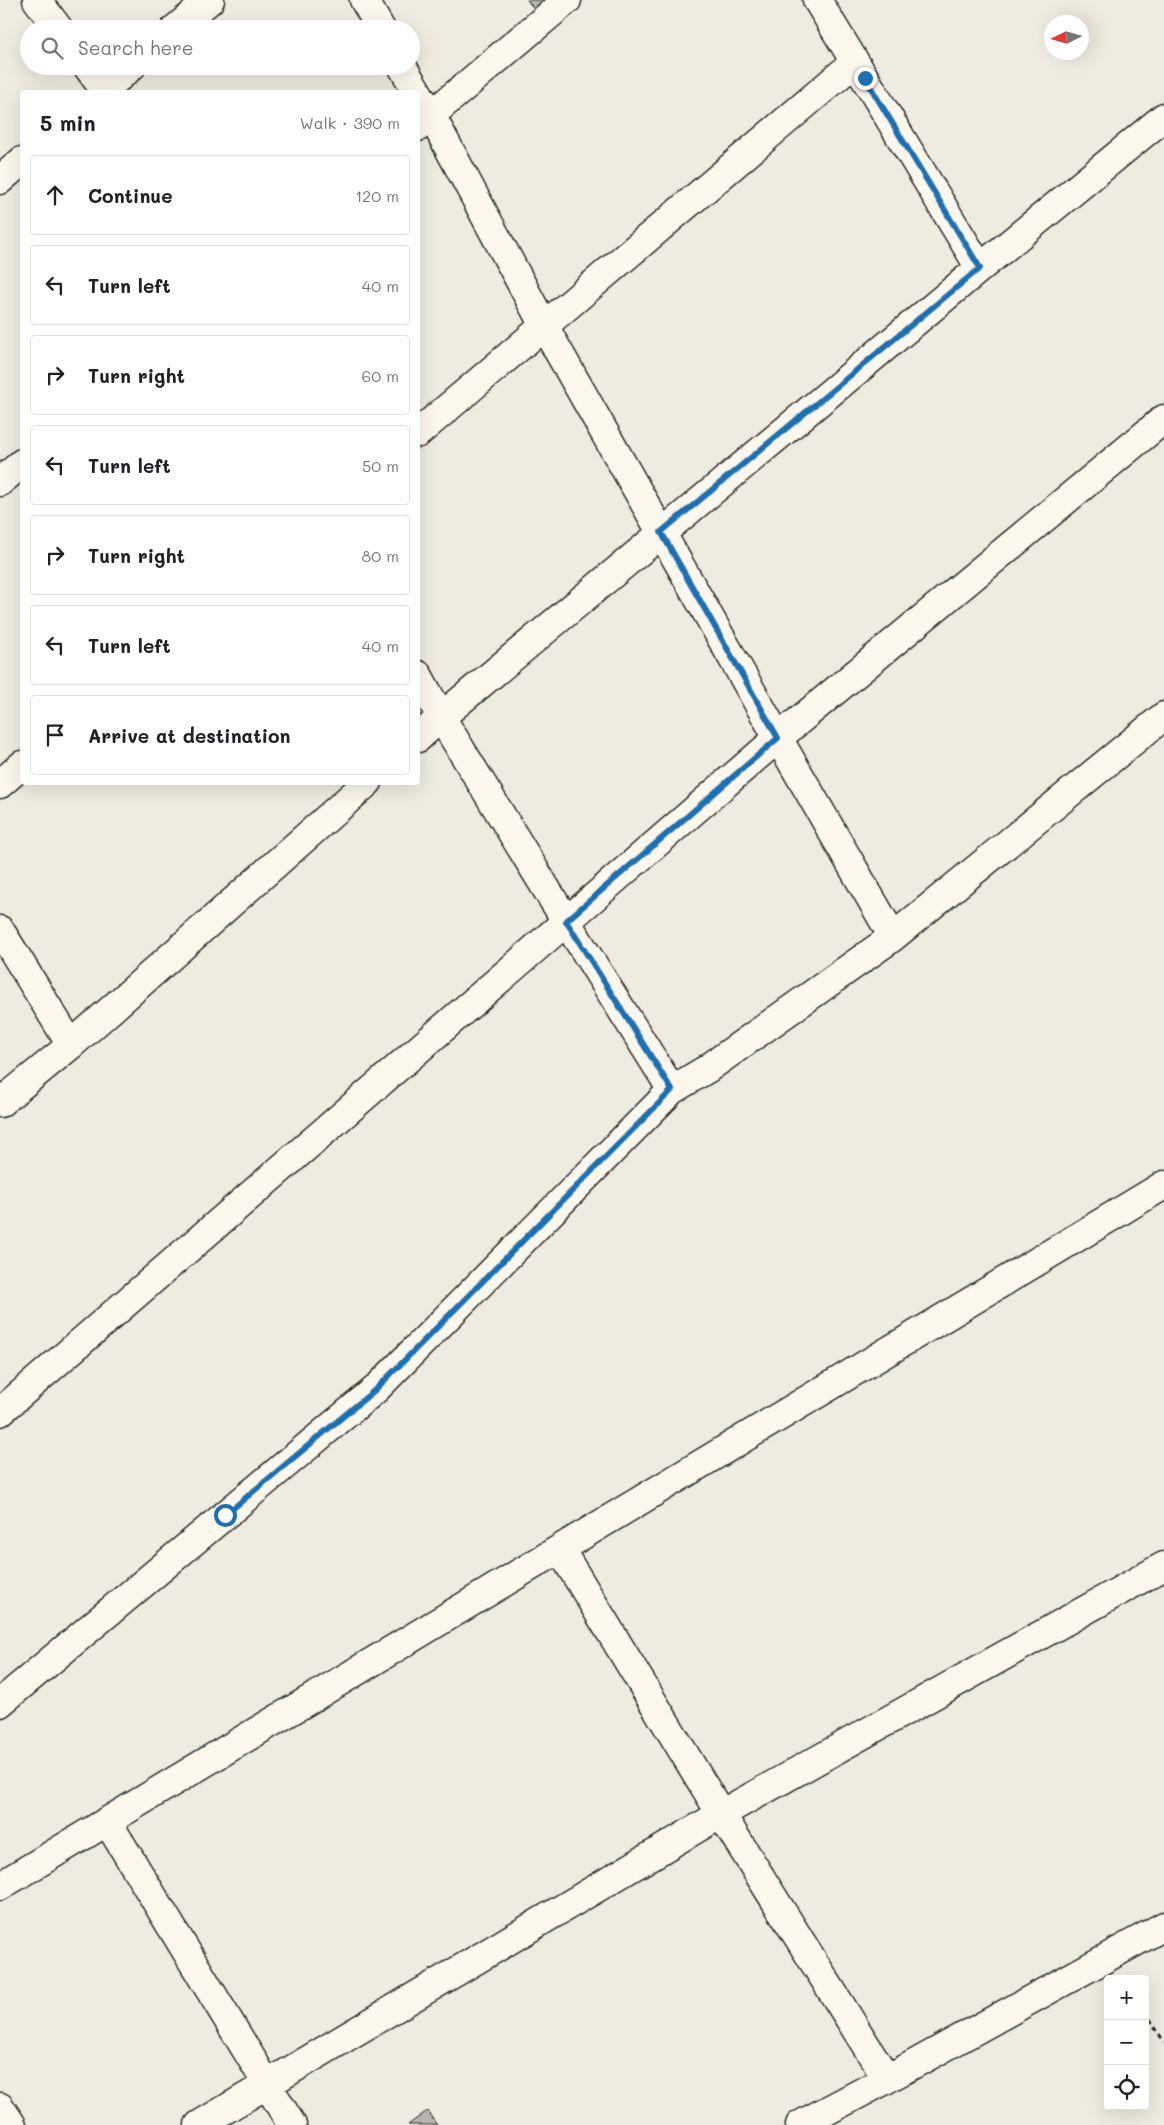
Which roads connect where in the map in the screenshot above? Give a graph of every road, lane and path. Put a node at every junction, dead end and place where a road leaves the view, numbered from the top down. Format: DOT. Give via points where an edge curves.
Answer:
graph roads {
  1 [pos="37,0"];
  2 [pos="210,0"];
  3 [pos="364,0"];
  4 [pos="567,0"];
  5 [pos="817,0"];
  6 [pos="52,20"];
  7 [pos="186,20"];
  8 [pos="376,20"];
  9 [pos="855,62"];
  10 [pos="93,75"];
  11 [pos="122,75"];
  12 [pos="406,75"];
  13 [pos="103,90"];
  14 [pos="106,90"];
  15 [pos="412,90"];
  16 [pos="1164,117"];
  17 [pos="424,121"];
  18 [pos="20,163"];
  19 [pos="0,180"];
  20 [pos="980,268"];
  21 [pos="544,326"];
  22 [pos="1164,419"];
  23 [pos="420,431"];
  24 [pos="20,465"];
  25 [pos="0,482"];
  26 [pos="661,532"];
  27 [pos="420,679"];
  28 [pos="1164,716"];
  29 [pos="441,717"];
  30 [pos="420,736"];
  31 [pos="778,738"];
  32 [pos="20,768"];
  33 [pos="0,784"];
  34 [pos="365,785"];
  35 [pos="566,921"];
  36 [pos="0,930"];
  37 [pos="893,937"];
  38 [pos="71,1045"];
  39 [pos="672,1090"];
  40 [pos="0,1103"];
  41 [pos="1164,1185"];
  42 [pos="0,1412"];
  43 [pos="560,1548"];
  44 [pos="1164,1566"];
  45 [pos="0,1703"];
  46 [pos="721,1814"];
  47 [pos="107,1821"];
  48 [pos="0,1886"];
  49 [pos="1164,1926"];
  50 [pos="1149,2018"];
  51 [pos="1164,2042"];
  52 [pos="887,2079"];
  53 [pos="266,2085"];
  54 [pos="0,2106"];
  55 [pos="12,2125"];
  56 [pos="199,2125"];
  57 [pos="292,2125"];
  58 [pos="800,2125"];
  1 -- 6 [label="street"];
  2 -- 7 [label="street"];
  3 -- 8 [label="street"];
  4 -- 17 [label="street"];
  5 -- 9 [label="street"];
  9 -- 20 [label="street"];
  9 -- 21 [label="street"];
  10 -- 13 [label="street"];
  11 -- 14 [label="street"];
  12 -- 15 [label="street"];
  16 -- 20 [label="street"];
  17 -- 21 [label="street"];
  18 -- 19 [label="street"];
  20 -- 26 [label="street"];
  21 -- 23 [label="street"];
  21 -- 26 [label="street"];
  22 -- 31 [label="street"];
  24 -- 25 [label="street"];
  26 -- 29 [label="street"];
  26 -- 31 [label="street"];
  27 -- 29 [label="street"];
  28 -- 37 [label="street"];
  29 -- 30 [label="street"];
  29 -- 35 [label="street"];
  31 -- 35 [label="street"];
  31 -- 37 [label="street"];
  32 -- 33 [label="street"];
  34 -- 38 [label="street"];
  35 -- 39 [label="street"];
  35 -- 42 [label="street"];
  36 -- 38 [label="street"];
  37 -- 39 [label="street" via="706,1070"];
  38 -- 40 [label="street"];
  39 -- 45 [label="street" via="376,1389"];
  41 -- 43 [label="street"];
  43 -- 46 [label="street"];
  43 -- 47 [label="street"];
  44 -- 46 [label="street"];
  46 -- 52 [label="street"];
  46 -- 53 [label="street"];
  47 -- 48 [label="street"];
  47 -- 53 [label="street"];
  49 -- 52 [label="street"];
  50 -- 51 [label="path"];
  52 -- 58 [label="street"];
  53 -- 56 [label="street"];
  53 -- 57 [label="street"];
  54 -- 55 [label="street"];
}
